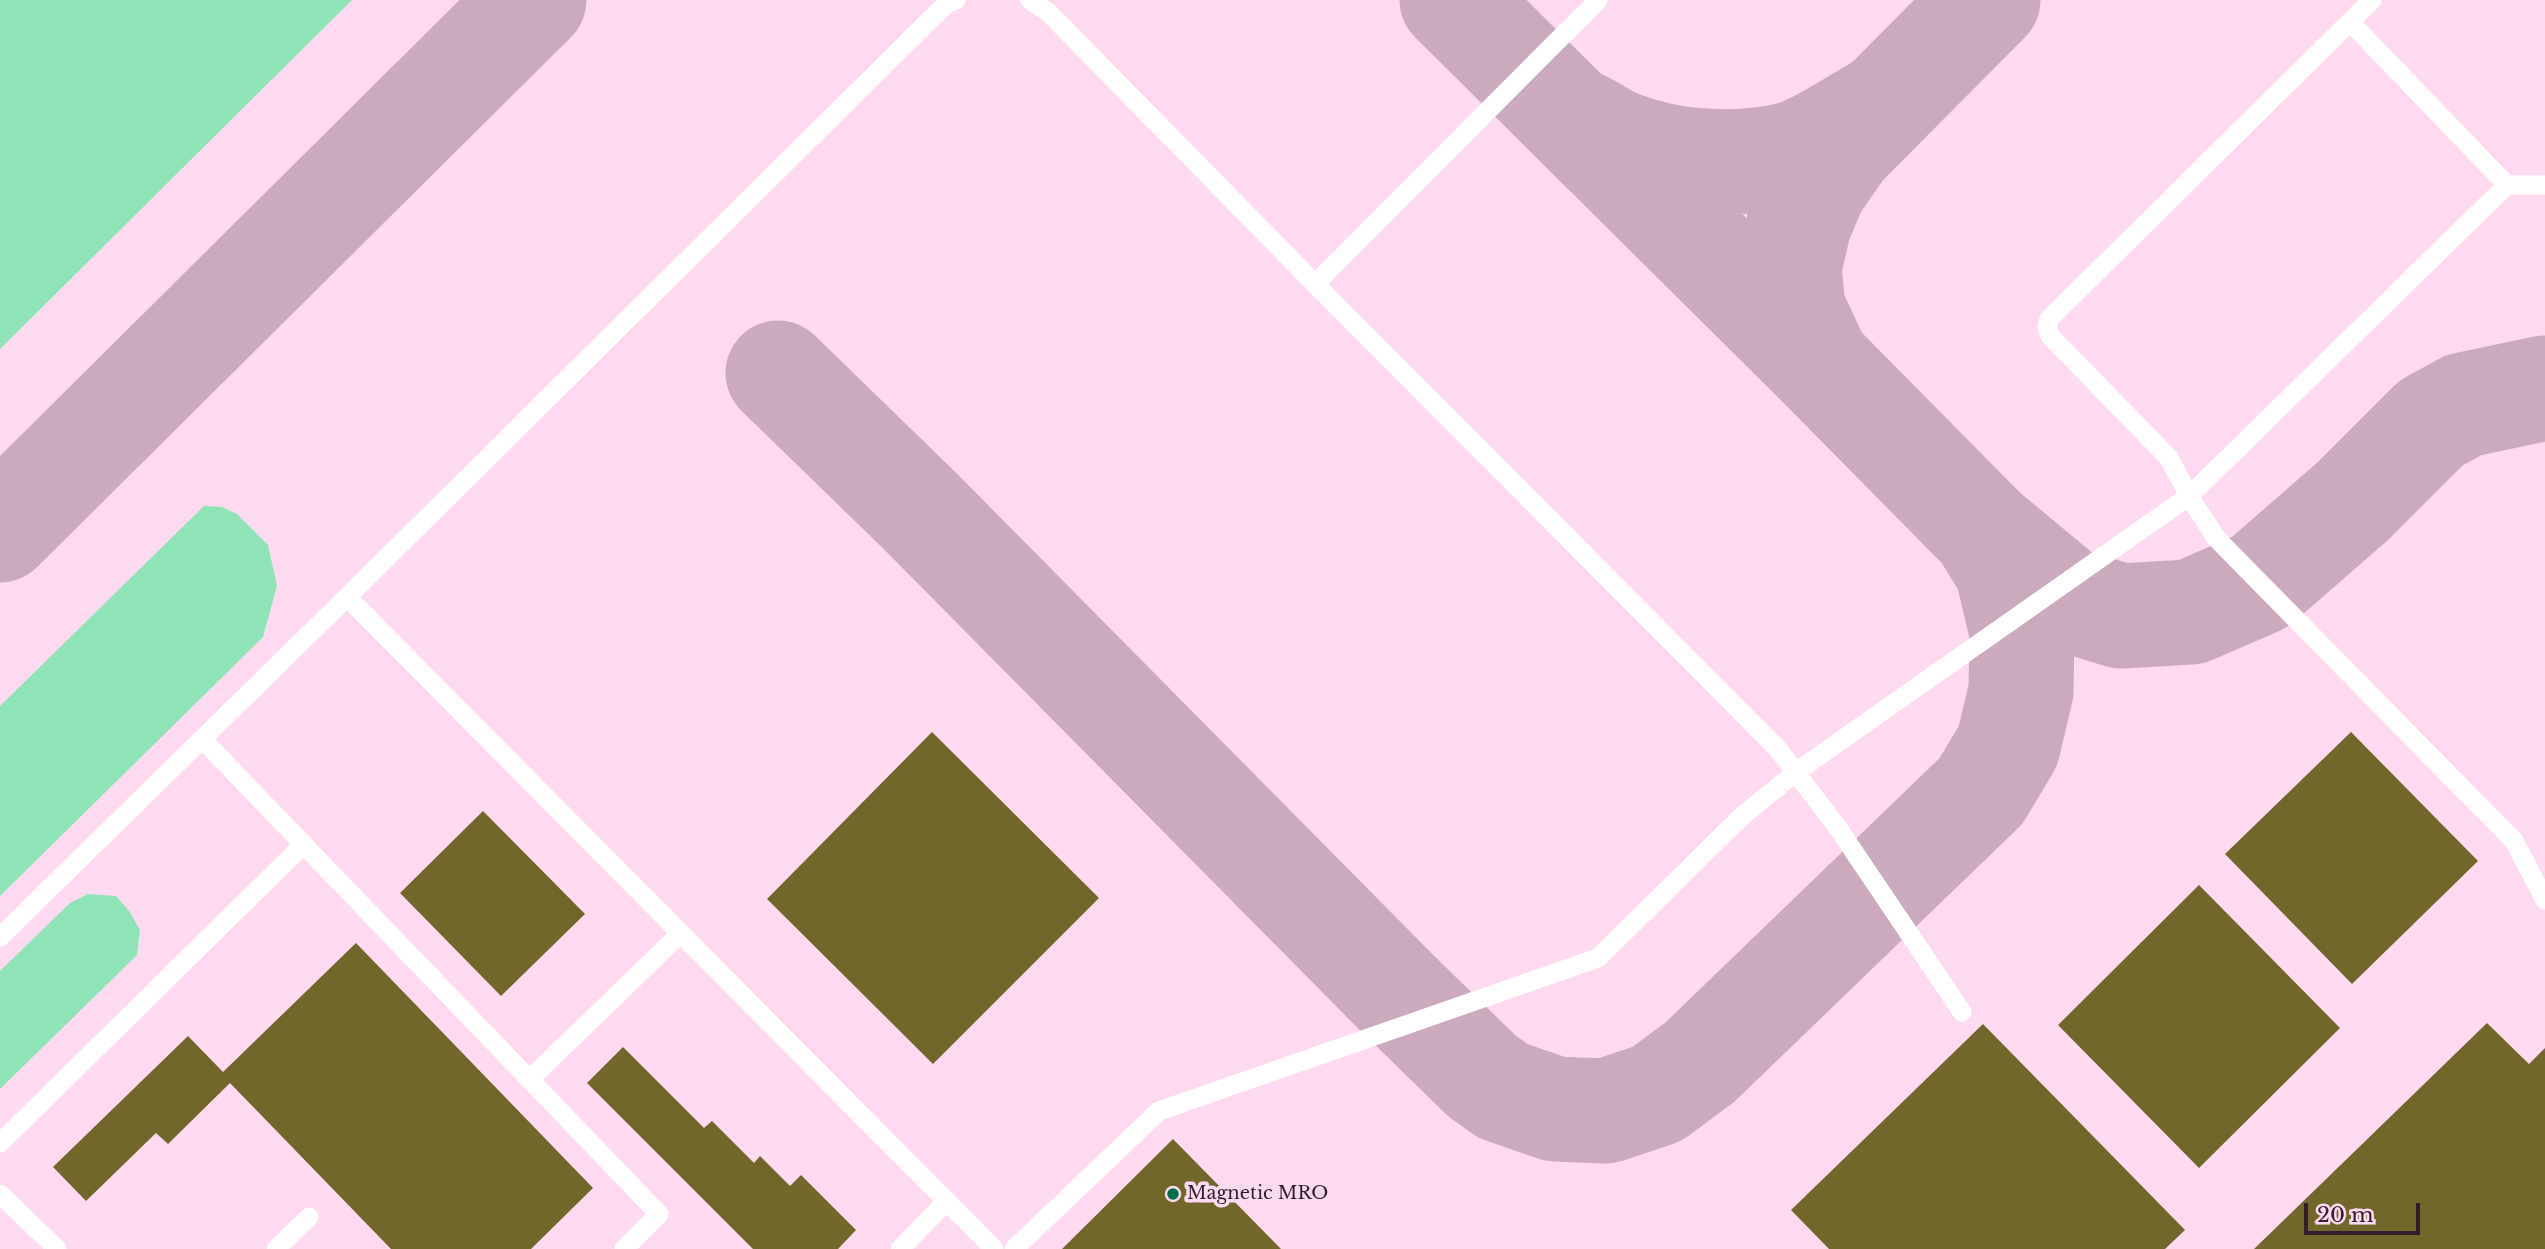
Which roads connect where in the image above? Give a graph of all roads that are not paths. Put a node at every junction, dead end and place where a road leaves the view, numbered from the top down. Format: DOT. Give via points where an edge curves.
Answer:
graph roads {
  1 [pos="956,0"];
  2 [pos="1030,0"];
  3 [pos="1598,0"];
  4 [pos="2372,0"];
  5 [pos="2350,22"];
  6 [pos="2507,185"];
  7 [pos="2545,185"];
  8 [pos="1315,284"];
  9 [pos="2189,496"];
  10 [pos="346,597"];
  11 [pos="202,739"];
  12 [pos="1796,772"];
  13 [pos="304,844"];
  14 [pos="2545,900"];
  15 [pos="681,933"];
  16 [pos="0,937"];
  17 [pos="1962,1012"];
  18 [pos="530,1079"];
  19 [pos="0,1143"];
  20 [pos="0,1194"];
  21 [pos="947,1201"];
  22 [pos="309,1217"];
  23 [pos="57,1249"];
  24 [pos="276,1249"];
  25 [pos="624,1249"];
  26 [pos="900,1249"];
  27 [pos="994,1249"];
  28 [pos="1014,1249"];
  1 -- 10 [label="lane" via="946,4"];
  2 -- 8 [label="lane" via="1048,12"];
  3 -- 8 [label="lane"];
  4 -- 5 [label="lane"];
  5 -- 6 [label="lane"];
  5 -- 9 [label="lane" via="2049,319 2050,336 2169,458"];
  6 -- 7 [label="lane"];
  6 -- 9 [label="lane"];
  8 -- 12 [label="lane"];
  9 -- 12 [label="lane"];
  9 -- 14 [label="lane" via="2216,538 2514,841"];
  10 -- 11 [label="lane"];
  10 -- 15 [label="lane"];
  11 -- 13 [label="lane"];
  11 -- 16 [label="lane"];
  12 -- 17 [label="lane"];
  12 -- 28 [label="lane" via="1741,817 1598,958 1159,1111"];
  13 -- 18 [label="lane"];
  13 -- 19 [label="lane"];
  15 -- 18 [label="lane"];
  15 -- 21 [label="lane"];
  18 -- 25 [label="lane" via="659,1214"];
  20 -- 23 [label="lane"];
  21 -- 26 [label="lane"];
  21 -- 27 [label="lane"];
  22 -- 24 [label="lane"];
}
